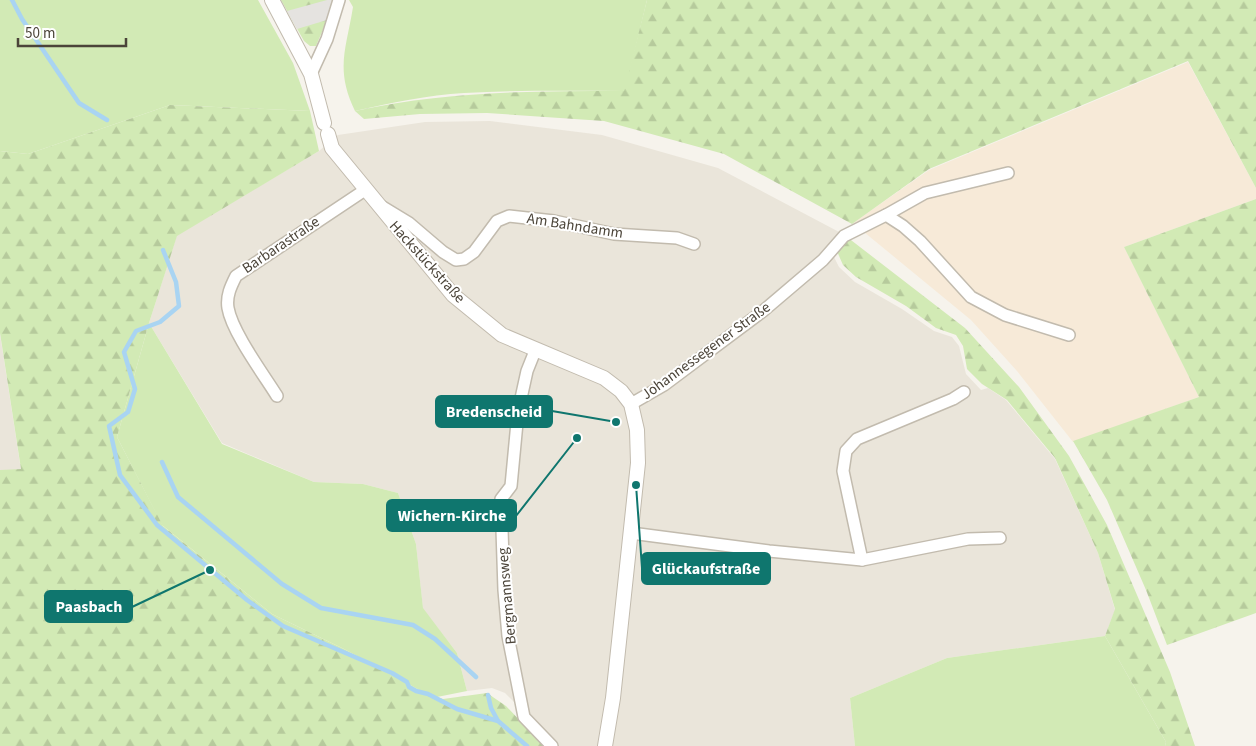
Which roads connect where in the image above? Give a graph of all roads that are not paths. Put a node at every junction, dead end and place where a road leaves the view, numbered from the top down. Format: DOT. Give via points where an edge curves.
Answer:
graph roads {
  1 [pos="272,0"];
  2 [pos="338,0"];
  3 [pos="311,74"];
  4 [pos="1008,173"];
  5 [pos="364,190"];
  6 [pos="375,203"];
  7 [pos="886,215"];
  8 [pos="694,244"];
  9 [pos="1069,335"];
  10 [pos="535,351"];
  11 [pos="964,392"];
  12 [pos="277,396"];
  13 [pos="631,404"];
  14 [pos="631,533"];
  15 [pos="1000,538"];
  16 [pos="862,560"];
  17 [pos="552,746"];
  18 [pos="605,746"];
  1 -- 3 [label="street, Hackstückstraße"];
  2 -- 3 [label="street" via="327,39"];
  3 -- 5 [label="street, Hackstückstraße" via="332,148"];
  4 -- 7 [label="street, Johannessegener Straße" via="925,193"];
  5 -- 6 [label="street, Hackstückstraße"];
  5 -- 12 [label="street, Barbarastraße" via="236,276 228,290 228,309 244,344"];
  6 -- 8 [label="street, Am Bahndamm" via="409,222 456,260 474,252 496,220 509,216 554,221 614,234 677,238"];
  6 -- 10 [label="street, Hackstückstraße" via="453,295 502,335"];
  7 -- 9 [label="street" via="920,241 972,297 1005,315"];
  7 -- 13 [label="street, Johannessegener Straße" via="844,236 796,284 748,323 664,385"];
  10 -- 13 [label="street, Hackstückstraße" via="604,378"];
  10 -- 17 [label="street, Bergmannsweg" via="518,412 511,486 501,499 508,636 524,717"];
  11 -- 16 [label="street" via="857,439 846,452 843,471"];
  13 -- 14 [label="street, Johannessegener Straße" via="637,430 638,463"];
  14 -- 16 [label="street"];
  14 -- 18 [label="street, Johannessegener Straße"];
  15 -- 16 [label="street" via="968,539"];
}
